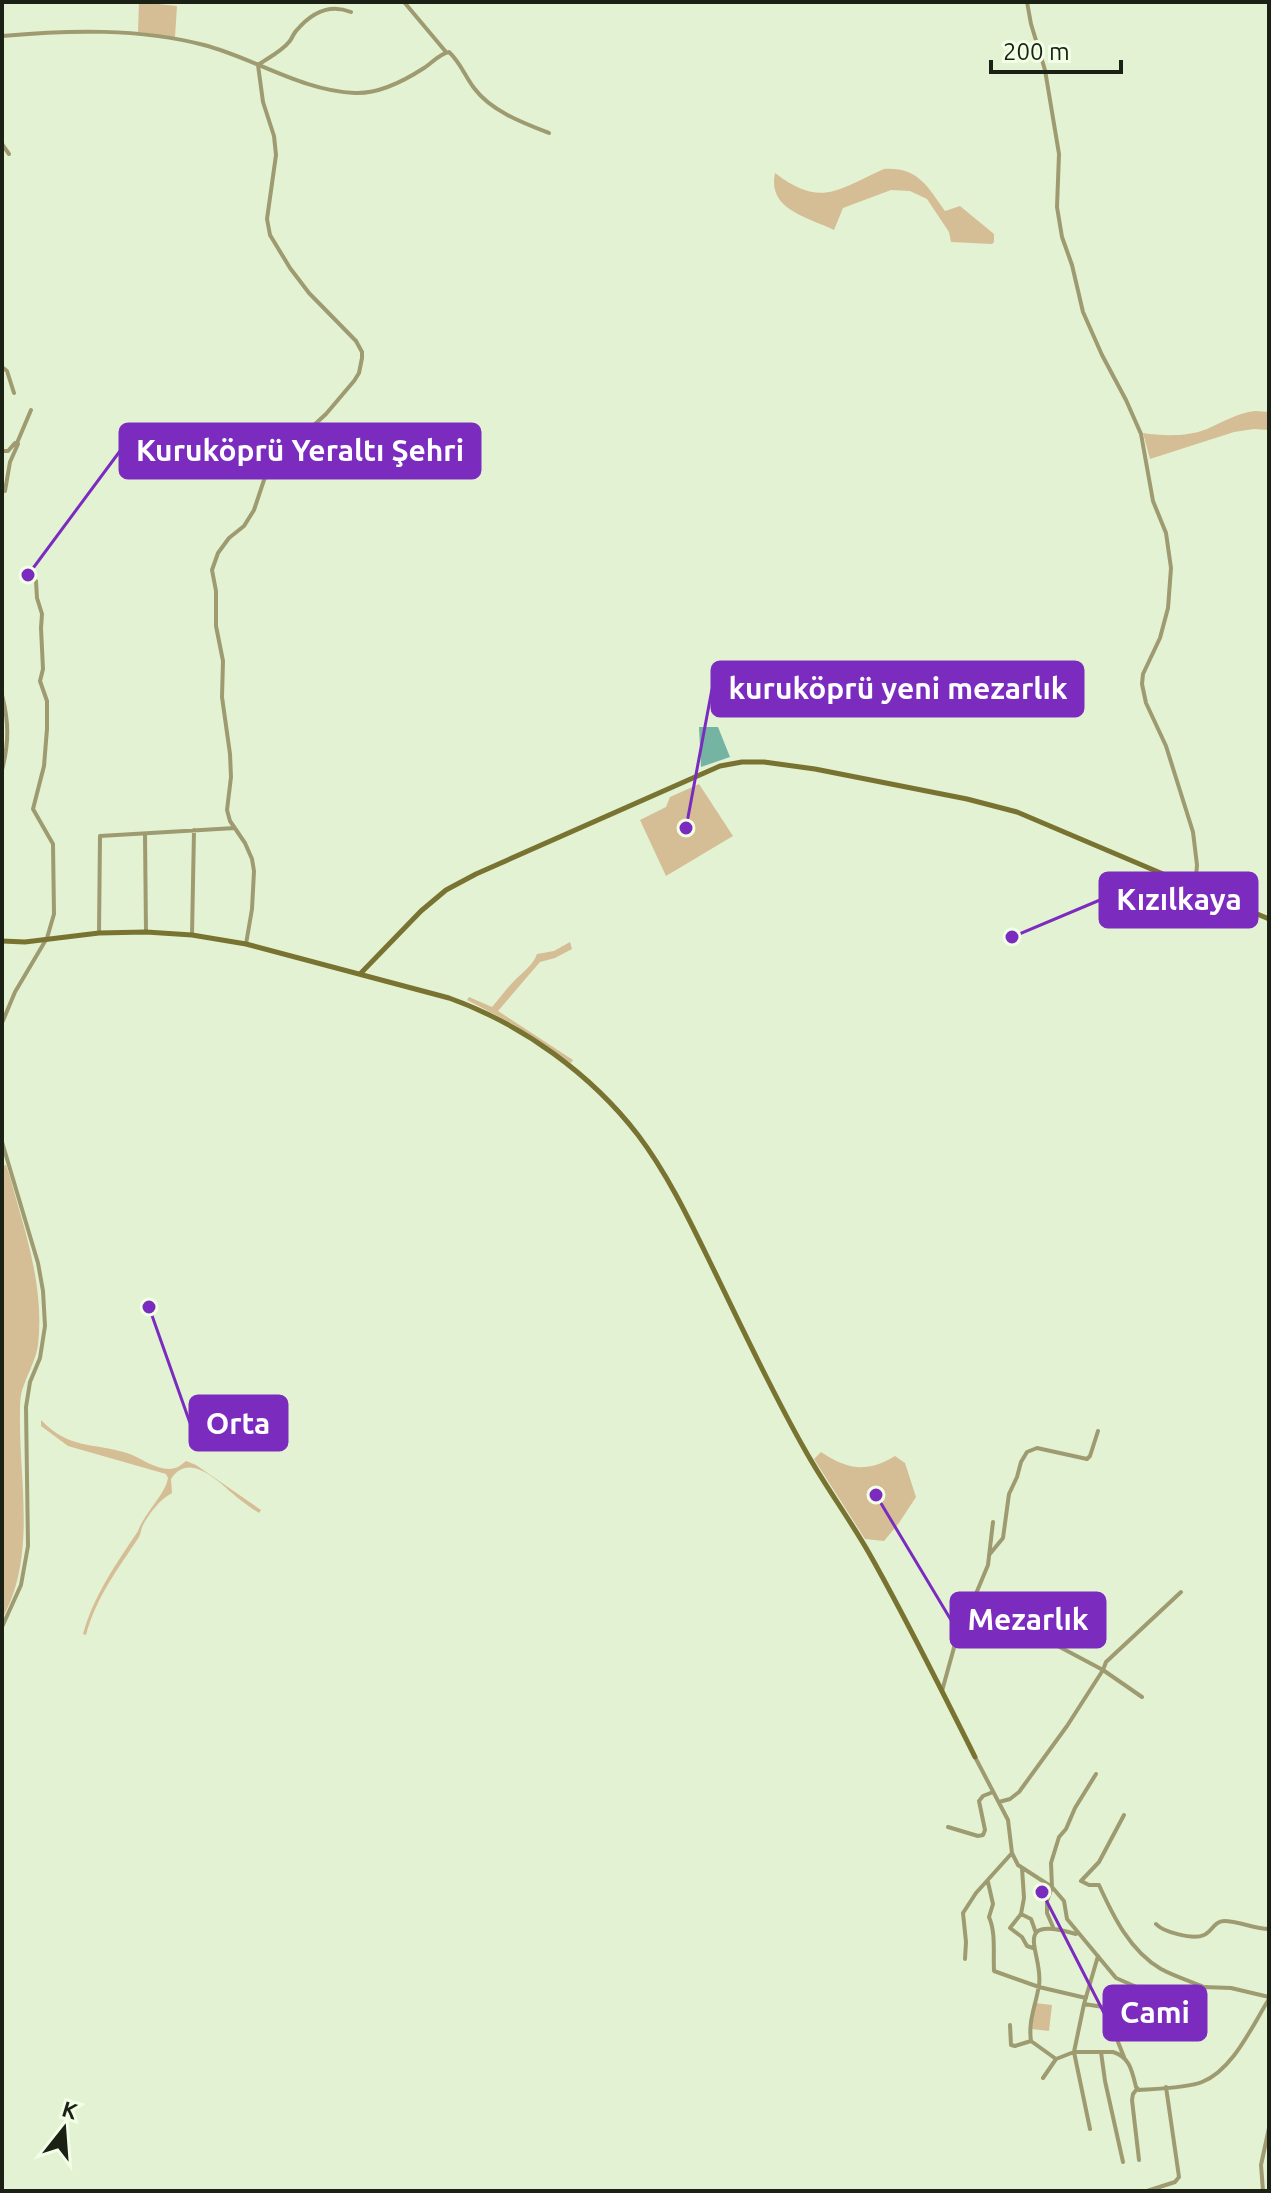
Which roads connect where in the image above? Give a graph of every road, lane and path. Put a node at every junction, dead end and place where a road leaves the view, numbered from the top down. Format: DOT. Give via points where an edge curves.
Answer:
graph roads {
  1 [pos="404,2"];
  2 [pos="1027,2"];
  3 [pos="351,12"];
  4 [pos="2,36"];
  5 [pos="446,52"];
  6 [pos="258,65"];
  7 [pos="549,133"];
  8 [pos="2,144"];
  9 [pos="9,154"];
  10 [pos="2,367"];
  11 [pos="14,393"];
  12 [pos="31,410"];
  13 [pos="17,443"];
  14 [pos="2,451"];
  15 [pos="5,491"];
  16 [pos="36,581"];
  17 [pos="2,695"];
  18 [pos="2,770"];
  19 [pos="235,828"];
  20 [pos="194,830"];
  21 [pos="145,834"];
  22 [pos="1195,888"];
  23 [pos="1269,919"];
  24 [pos="146,932"];
  25 [pos="99,933"];
  26 [pos="192,935"];
  27 [pos="47,938"];
  28 [pos="2,941"];
  29 [pos="246,944"];
  30 [pos="359,974"];
  31 [pos="2,1023"];
  32 [pos="2,1142"];
  33 [pos="1098,1431"];
  34 [pos="993,1522"];
  35 [pos="989,1555"];
  36 [pos="1181,1592"];
  37 [pos="2,1627"];
  38 [pos="1041,1637"];
  39 [pos="1103,1670"];
  40 [pos="942,1691"];
  41 [pos="1142,1697"];
  42 [pos="975,1757"];
  43 [pos="1096,1774"];
  44 [pos="993,1792"];
  45 [pos="998,1802"];
  46 [pos="1124,1815"];
  47 [pos="948,1827"];
  48 [pos="1012,1853"];
  49 [pos="1022,1868"];
  50 [pos="988,1882"];
  51 [pos="1052,1887"];
  52 [pos="1021,1914"];
  53 [pos="1156,1924"];
  54 [pos="1053,1927"];
  55 [pos="1269,1929"];
  56 [pos="1036,1934"];
  57 [pos="1078,1935"];
  58 [pos="1033,1948"];
  59 [pos="1098,1956"];
  60 [pos="965,1959"];
  61 [pos="1039,1987"];
  62 [pos="1204,1987"];
  63 [pos="1086,1998"];
  64 [pos="1269,1998"];
  65 [pos="1084,2004"];
  66 [pos="1104,2007"];
  67 [pos="1155,2015"];
  68 [pos="1010,2025"];
  69 [pos="1031,2041"];
  70 [pos="1074,2052"];
  71 [pos="1101,2052"];
  72 [pos="1124,2057"];
  73 [pos="1056,2059"];
  74 [pos="1043,2078"];
  75 [pos="1166,2087"];
  76 [pos="1137,2089"];
  77 [pos="1269,2128"];
  78 [pos="1090,2129"];
  79 [pos="1139,2160"];
  80 [pos="1123,2162"];
  81 [pos="1147,2191"];
  82 [pos="1263,2191"];
  1 -- 5 [label="street"];
  2 -- 22 [label="street" via="1059,154 1062,237 1083,312 1141,434 1153,501 1166,533 1171,568 1168,608 1142,684 1193,832"];
  3 -- 6 [label="street" via="320,10 288,44"];
  4 -- 6 [label="street" via="139,35 204,45"];
  5 -- 6 [label="street" via="407,77 364,92 305,83"];
  5 -- 7 [label="street" via="487,102"];
  6 -- 19 [label="street" via="276,155 267,219 270,235 309,293 356,341 362,358 354,381 275,461 254,510 214,561 230,754 227,810"];
  8 -- 9 [label="street"];
  10 -- 11 [label="street"];
  12 -- 13 [label="street"];
  13 -- 14 [label="street"];
  13 -- 15 [label="street"];
  16 -- 27 [label="street" via="47,729 33,809 53,844 54,914"];
  17 -- 18 [label="street" via="8,745"];
  19 -- 20 [label="street"];
  19 -- 29 [label="street" via="254,871"];
  20 -- 21 [label="street"];
  20 -- 26 [label="street"];
  21 -- 24 [label="street"];
  21 -- 25 [label="street" via="100,836"];
  22 -- 23 [label="street"];
  22 -- 30 [label="street" via="1017,812 815,769 742,762 720,766 446,890"];
  24 -- 25 [label="street"];
  24 -- 26 [label="street"];
  25 -- 27 [label="street"];
  26 -- 29 [label="street"];
  27 -- 28 [label="street"];
  27 -- 31 [label="street"];
  29 -- 30 [label="street"];
  30 -- 40 [label="street" via="481,1009 549,1051 617,1109 640,1137 685,1211 805,1451 869,1553"];
  32 -- 37 [label="street" via="38,1263 45,1326 26,1407 28,1546 21,1585"];
  33 -- 35 [label="street" via="1088,1458 1037,1448 1027,1452 1009,1494 1003,1538"];
  34 -- 35 [label="street"];
  35 -- 40 [label="street"];
  36 -- 39 [label="street"];
  38 -- 39 [label="street"];
  39 -- 41 [label="street"];
  39 -- 45 [label="street" via="1019,1792"];
  40 -- 42 [label="street"];
  42 -- 44 [label="street"];
  43 -- 51 [label="street" via="1059,1837 1051,1863"];
  44 -- 45 [label="street"];
  44 -- 47 [label="street" via="978,1804 983,1835"];
  45 -- 48 [label="street" via="1008,1820"];
  46 -- 62 [label="street" via="1099,1862 1081,1881 1099,1885 1140,1952 1161,1969"];
  48 -- 49 [label="street"];
  48 -- 50 [label="street"];
  49 -- 51 [label="street"];
  49 -- 52 [label="street"];
  50 -- 60 [label="street" via="963,1913"];
  50 -- 61 [label="street" via="994,1971"];
  51 -- 54 [label="street" via="1047,1913"];
  51 -- 57 [label="street"];
  52 -- 56 [label="street" via="1031,1919"];
  52 -- 58 [label="street" via="1010,1928"];
  53 -- 55 [label="street" via="1162,1931 1194,1937 1222,1921"];
  54 -- 56 [label="street"];
  54 -- 57 [label="street"];
  56 -- 58 [label="street"];
  57 -- 59 [label="street"];
  58 -- 61 [label="street"];
  59 -- 62 [label="street" via="1116,1978 1148,1992"];
  59 -- 63 [label="street"];
  61 -- 63 [label="street"];
  61 -- 69 [label="street"];
  62 -- 64 [label="street"];
  63 -- 65 [label="street"];
  64 -- 75 [label="street" via="1219,2073 1200,2083"];
  65 -- 66 [label="street"];
  65 -- 70 [label="street"];
  66 -- 67 [label="street"];
  66 -- 72 [label="street"];
  68 -- 69 [label="street" via="1011,2045"];
  69 -- 73 [label="street"];
  70 -- 71 [label="street"];
  70 -- 73 [label="street"];
  70 -- 78 [label="street"];
  71 -- 72 [label="street"];
  71 -- 80 [label="street"];
  72 -- 76 [label="street"];
  73 -- 74 [label="street"];
  75 -- 76 [label="street"];
  75 -- 81 [label="street" via="1179,2177"];
  76 -- 79 [label="street" via="1132,2100"];
  77 -- 82 [label="street" via="1261,2165"];
}
